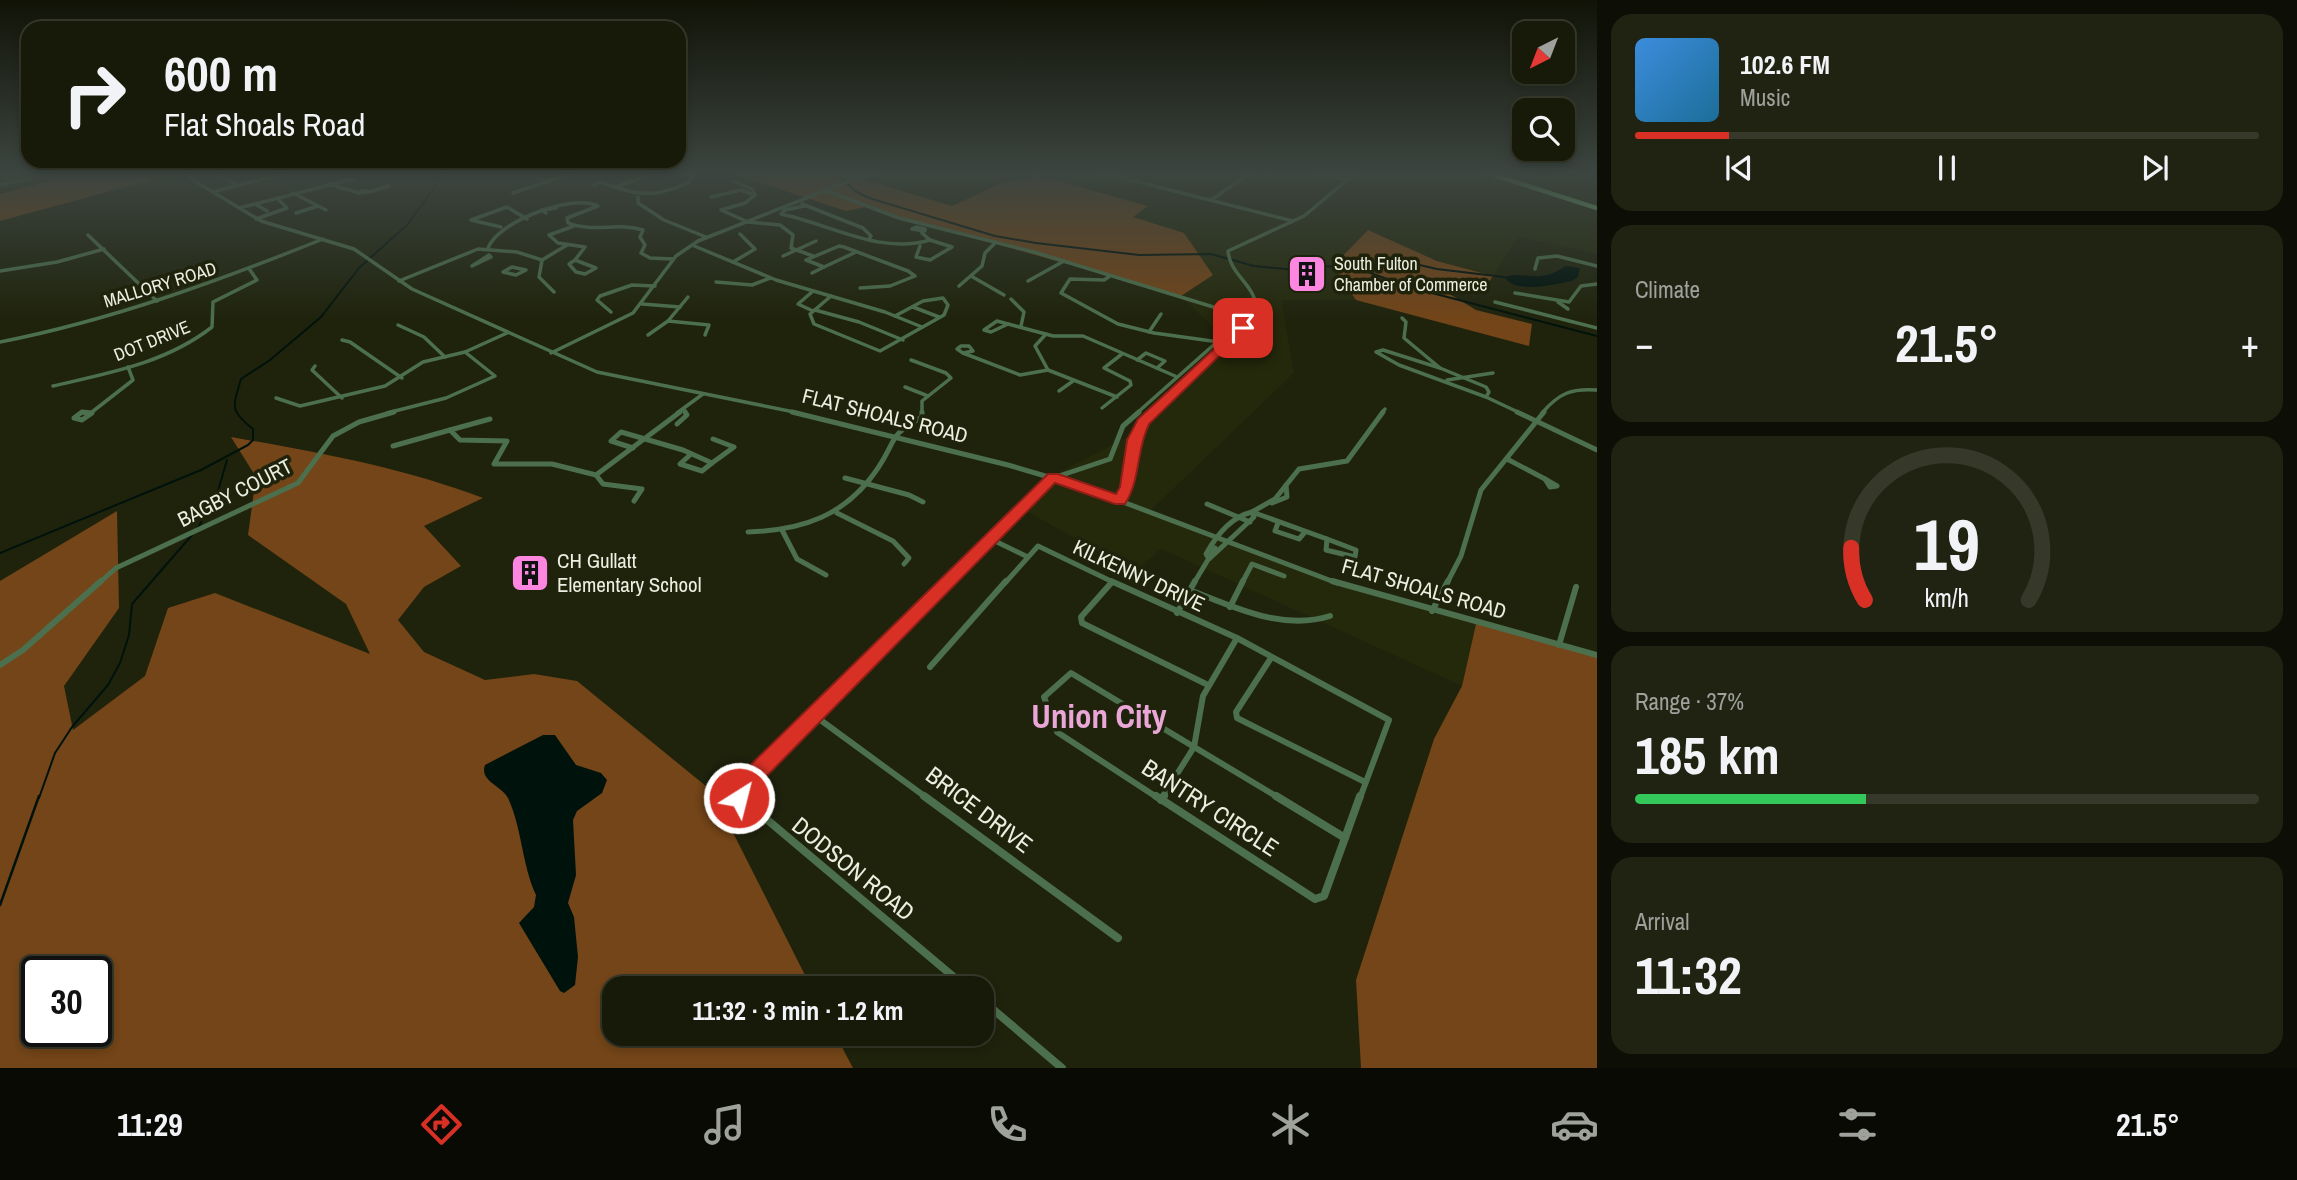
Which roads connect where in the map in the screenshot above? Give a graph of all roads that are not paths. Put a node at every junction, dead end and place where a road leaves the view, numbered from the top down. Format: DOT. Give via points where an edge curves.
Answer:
graph roads {
  1 [pos="267,222"];
  2 [pos="476,222"];
  3 [pos="519,222"];
  4 [pos="568,222"];
  5 [pos="669,222"];
  6 [pos="744,222"];
  7 [pos="751,222"];
  8 [pos="819,222"];
  9 [pos="846,222"];
  10 [pos="914,222"];
  11 [pos="1293,222"];
  12 [pos="574,226"];
  13 [pos="504,227"];
  14 [pos="922,233"];
  15 [pos="740,234"];
  16 [pos="88,235"];
  17 [pos="706,237"];
  18 [pos="324,239"];
  19 [pos="869,239"];
  20 [pos="930,240"];
  21 [pos="816,242"];
  22 [pos="996,242"];
  23 [pos="567,245"];
  24 [pos="691,245"];
  25 [pos="920,246"];
  26 [pos="491,248"];
  27 [pos="104,249"];
  28 [pos="797,250"];
  29 [pos="856,252"];
  30 [pos="483,256"];
  31 [pos="783,256"];
  32 [pos="813,256"];
  33 [pos="673,259"];
  34 [pos="542,260"];
  35 [pos="575,260"];
  36 [pos="1064,261"];
  37 [pos="733,262"];
  38 [pos="1597,266"];
  39 [pos="824,267"];
  40 [pos="1535,268"];
  41 [pos="250,270"];
  42 [pos="526,270"];
  43 [pos="540,270"];
  44 [pos="0,271"];
  45 [pos="812,273"];
  46 [pos="1111,275"];
  47 [pos="971,276"];
  48 [pos="770,278"];
  49 [pos="399,281"];
  50 [pos="1028,281"];
  51 [pos="716,282"];
  52 [pos="1597,284"];
  53 [pos="655,286"];
  54 [pos="959,286"];
  55 [pos="860,288"];
  56 [pos="554,292"];
  57 [pos="813,292"];
  58 [pos="1515,293"];
  59 [pos="1004,295"];
  60 [pos="831,296"];
  61 [pos="688,298"];
  62 [pos="1012,299"];
  63 [pos="1258,300"];
  64 [pos="157,301"];
  65 [pos="1558,302"];
  66 [pos="1494,303"];
  67 [pos="642,304"];
  68 [pos="680,307"];
  69 [pos="912,307"];
  70 [pos="1568,309"];
  71 [pos="814,311"];
  72 [pos="611,312"];
  73 [pos="1161,314"];
  74 [pos="895,316"];
  75 [pos="939,317"];
  76 [pos="1245,317"];
  77 [pos="1402,318"];
  78 [pos="1252,319"];
  79 [pos="668,321"];
  80 [pos="1008,324"];
  81 [pos="398,325"];
  82 [pos="922,327"];
  83 [pos="1021,327"];
  84 [pos="1597,328"];
  85 [pos="507,332"];
  86 [pos="1149,332"];
  87 [pos="1046,334"];
  88 [pos="648,335"];
  89 [pos="705,335"];
  90 [pos="342,340"];
  91 [pos="903,340"];
  92 [pos="0,342"];
  93 [pos="1217,342"];
  94 [pos="1225,344"];
  95 [pos="465,352"];
  96 [pos="551,353"];
  97 [pos="963,353"];
  98 [pos="1122,355"];
  99 [pos="444,357"];
  100 [pos="911,360"];
  101 [pos="1137,360"];
  102 [pos="315,366"];
  103 [pos="128,367"];
  104 [pos="1440,368"];
  105 [pos="1048,370"];
  106 [pos="1493,373"];
  107 [pos="402,377"];
  108 [pos="1463,377"];
  109 [pos="1444,380"];
  110 [pos="1073,381"];
  111 [pos="53,386"];
  112 [pos="905,387"];
  113 [pos="1597,390"];
  114 [pos="1059,391"];
  115 [pos="703,394"];
  116 [pos="929,396"];
  117 [pos="1116,397"];
  118 [pos="1486,397"];
  119 [pos="276,398"];
  120 [pos="342,398"];
  121 [pos="1102,408"];
  122 [pos="1385,409"];
  123 [pos="685,411"];
  124 [pos="92,412"];
  125 [pos="490,419"];
  126 [pos="1536,421"];
  127 [pos="677,424"];
  128 [pos="450,430"];
  129 [pos="895,436"];
  130 [pos="646,439"];
  131 [pos="713,439"];
  132 [pos="393,446"];
  133 [pos="634,448"];
  134 [pos="1597,450"];
  135 [pos="691,454"];
  136 [pos="1507,459"];
  137 [pos="712,463"];
  138 [pos="1077,468"];
  139 [pos="596,475"];
  140 [pos="845,478"];
  141 [pos="1053,478"];
  142 [pos="1545,479"];
  143 [pos="1070,483"];
  144 [pos="867,484"];
  145 [pos="1286,485"];
  146 [pos="1120,500"];
  147 [pos="634,501"];
  148 [pos="923,502"];
  149 [pos="1207,504"];
  150 [pos="1269,504"];
  151 [pos="1252,512"];
  152 [pos="837,513"];
  153 [pos="1240,517"];
  154 [pos="1250,522"];
  155 [pos="782,530"];
  156 [pos="748,532"];
  157 [pos="1214,537"];
  158 [pos="1327,539"];
  159 [pos="1225,541"];
  160 [pos="997,542"];
  161 [pos="1215,548"];
  162 [pos="1028,557"];
  163 [pos="904,564"];
  164 [pos="826,575"];
  165 [pos="1284,576"];
  166 [pos="1112,582"];
  167 [pos="1576,587"];
  168 [pos="1190,590"];
  169 [pos="1230,607"];
  170 [pos="1432,611"];
  171 [pos="1177,613"];
  172 [pos="1330,616"];
  173 [pos="1237,638"];
  174 [pos="1559,645"];
  175 [pos="1597,655"];
  176 [pos="1271,658"];
  177 [pos="0,665"];
  178 [pos="930,667"];
  179 [pos="1208,685"];
  180 [pos="815,716"];
  181 [pos="1194,747"];
  182 [pos="1365,782"];
  183 [pos="1161,800"];
  184 [pos="1346,838"];
  185 [pos="1118,938"];
  186 [pos="952,976"];
  187 [pos="994,1010"];
  188 [pos="1062,1068"];
  1 -- 18 [label="street, FLAT SHOALS ROAD"];
  2 -- 13 [label="street"];
  3 -- 13 [label="street"];
  4 -- 12 [label="street"];
  5 -- 17 [label="street"];
  6 -- 17 [label="street"];
  7 -- 28 [label="street" via="787,228 793,235 791,248"];
  8 -- 19 [label="street"];
  9 -- 19 [label="street" via="863,228"];
  10 -- 22 [label="street"];
  11 -- 63 [label="street" via="1228,251 1228,259"];
  12 -- 23 [label="street" via="549,235"];
  12 -- 33 [label="street" via="590,231 633,226 643,230 641,253"];
  13 -- 26 [label="street" via="492,237"];
  14 -- 20 [label="street"];
  15 -- 37 [label="street" via="755,249"];
  16 -- 27 [label="street"];
  17 -- 24 [label="street"];
  18 -- 41 [label="street, MALLORY ROAD"];
  18 -- 49 [label="street, FLAT SHOALS ROAD" via="354,249"];
  19 -- 25 [label="street"];
  20 -- 25 [label="street"];
  20 -- 25 [label="street" via="952,247 930,260 916,257"];
  21 -- 28 [label="street"];
  22 -- 36 [label="street"];
  22 -- 47 [label="street"];
  23 -- 34 [label="street"];
  23 -- 35 [label="street" via="587,249"];
  24 -- 33 [label="street"];
  24 -- 37 [label="street"];
  26 -- 30 [label="street"];
  26 -- 34 [label="street"];
  26 -- 49 [label="street" via="462,253"];
  27 -- 44 [label="street"];
  27 -- 64 [label="street"];
  28 -- 31 [label="street"];
  28 -- 32 [label="street"];
  29 -- 32 [label="street" via="839,246"];
  29 -- 39 [label="street"];
  29 -- 55 [label="street" via="915,276 890,286"];
  30 -- 30 [label="street" via="471,264 472,266 491,257"];
  32 -- 39 [label="street" via="806,260"];
  33 -- 53 [label="street"];
  34 -- 43 [label="street"];
  35 -- 35 [label="street" via="569,264 576,272 585,274 596,268"];
  36 -- 46 [label="street"];
  36 -- 50 [label="street"];
  37 -- 48 [label="street"];
  38 -- 40 [label="street" via="1549,256 1538,258"];
  39 -- 45 [label="street"];
  41 -- 64 [label="street, MALLORY ROAD"];
  41 -- 103 [label="street, DOT DRIVE" via="257,280 213,302 212,327 204,334"];
  42 -- 42 [label="street" via="512,267 503,272 516,275"];
  42 -- 43 [label="street"];
  43 -- 56 [label="street" via="539,276"];
  46 -- 76 [label="street"];
  46 -- 86 [label="street" via="1104,280 1070,279 1060,293 1110,321"];
  47 -- 54 [label="street"];
  47 -- 59 [label="street"];
  48 -- 51 [label="street" via="752,285"];
  48 -- 57 [label="street"];
  49 -- 85 [label="street, FLAT SHOALS ROAD"];
  52 -- 65 [label="street" via="1584,284 1569,302"];
  53 -- 67 [label="street"];
  53 -- 72 [label="street" via="632,285 600,296 599,304"];
  57 -- 60 [label="street"];
  57 -- 71 [label="street" via="798,304"];
  58 -- 65 [label="street"];
  60 -- 71 [label="street"];
  60 -- 74 [label="street"];
  61 -- 68 [label="street"];
  62 -- 83 [label="street" via="1024,312"];
  63 -- 76 [label="street"];
  63 -- 78 [label="street"];
  64 -- 92 [label="street, MALLORY ROAD" via="57,331"];
  65 -- 70 [label="street"];
  66 -- 84 [label="street"];
  67 -- 68 [label="street"];
  67 -- 96 [label="street" via="620,321"];
  68 -- 79 [label="street"];
  69 -- 74 [label="street"];
  69 -- 75 [label="street"];
  69 -- 75 [label="street" via="927,299 943,298 948,310"];
  71 -- 91 [label="street"];
  71 -- 91 [label="street" via="810,314 814,324 880,351"];
  73 -- 86 [label="street"];
  74 -- 82 [label="street"];
  75 -- 82 [label="street"];
  76 -- 78 [label="street"];
  76 -- 93 [label="street"];
  77 -- 104 [label="street" via="1406,322 1404,338"];
  78 -- 94 [label="street"];
  79 -- 88 [label="street"];
  79 -- 89 [label="street" via="709,325"];
  80 -- 80 [label="street" via="991,332 984,330 998,321"];
  80 -- 83 [label="street"];
  81 -- 99 [label="street" via="419,334"];
  82 -- 91 [label="street"];
  83 -- 87 [label="street"];
  85 -- 95 [label="street"];
  85 -- 96 [label="street, FLAT SHOALS ROAD"];
  86 -- 93 [label="street"];
  87 -- 98 [label="street" via="1083,336"];
  87 -- 105 [label="street" via="1035,346"];
  90 -- 107 [label="street"];
  93 -- 94 [label="street"];
  93 -- 138 [label="street" via="1123,426 1110,458"];
  94 -- 146 [label="street" via="1143,422 1134,440 1128,487"];
  95 -- 99 [label="street"];
  95 -- 177 [label="street, BAGBY COURT" via="495,376 448,398 335,435 321,447 298,483 116,568"];
  96 -- 115 [label="street, FLAT SHOALS ROAD" via="610,376"];
  97 -- 105 [label="street" via="1020,375"];
  98 -- 101 [label="street"];
  98 -- 117 [label="street" via="1104,368 1132,382"];
  99 -- 107 [label="street" via="424,362"];
  100 -- 116 [label="street" via="950,376"];
  101 -- 101 [label="street" via="1146,353 1166,361 1157,368"];
  102 -- 120 [label="street" via="312,370"];
  103 -- 111 [label="street, DOT DRIVE"];
  103 -- 124 [label="street" via="132,380"];
  104 -- 108 [label="street"];
  104 -- 109 [label="street" via="1383,350 1376,352"];
  105 -- 110 [label="street"];
  106 -- 108 [label="street"];
  107 -- 120 [label="street"];
  108 -- 109 [label="street"];
  108 -- 118 [label="street" via="1486,387"];
  109 -- 118 [label="street"];
  110 -- 114 [label="street"];
  110 -- 117 [label="street"];
  112 -- 116 [label="street"];
  113 -- 126 [label="street" via="1567,389"];
  115 -- 123 [label="street"];
  115 -- 129 [label="street, FLAT SHOALS ROAD"];
  116 -- 129 [label="street" via="920,405 922,417 900,428"];
  117 -- 121 [label="street"];
  118 -- 126 [label="street"];
  119 -- 120 [label="street" via="300,406"];
  122 -- 145 [label="street" via="1347,461 1299,469"];
  123 -- 127 [label="street" via="687,415"];
  123 -- 130 [label="street"];
  125 -- 128 [label="street"];
  126 -- 134 [label="street"];
  126 -- 136 [label="street"];
  128 -- 132 [label="street"];
  128 -- 139 [label="street" via="460,440 507,441 494,464 552,464"];
  129 -- 141 [label="street, FLAT SHOALS ROAD"];
  129 -- 144 [label="street"];
  130 -- 133 [label="street"];
  130 -- 133 [label="street" via="621,432 611,441"];
  130 -- 135 [label="street"];
  131 -- 137 [label="street" via="734,447"];
  133 -- 139 [label="street"];
  135 -- 137 [label="street"];
  135 -- 137 [label="street" via="680,464 702,471"];
  136 -- 142 [label="street"];
  136 -- 170 [label="street" via="1481,490 1461,556"];
  138 -- 141 [label="street"];
  138 -- 143 [label="street" via="1069,475"];
  139 -- 147 [label="street" via="603,484 642,489"];
  140 -- 144 [label="street"];
  141 -- 143 [label="street, FLAT SHOALS ROAD"];
  141 -- 180 [label="street, DODSON ROAD"];
  143 -- 146 [label="street, FLAT SHOALS ROAD"];
  144 -- 148 [label="street"];
  144 -- 152 [label="street"];
  145 -- 150 [label="street" via="1287,497"];
  146 -- 157 [label="street, FLAT SHOALS ROAD"];
  149 -- 153 [label="street"];
  150 -- 151 [label="street"];
  151 -- 153 [label="street"];
  151 -- 154 [label="street"];
  151 -- 158 [label="street"];
  152 -- 155 [label="street"];
  152 -- 163 [label="street" via="899,544 909,558"];
  153 -- 154 [label="street"];
  153 -- 157 [label="street"];
  154 -- 159 [label="street"];
  155 -- 156 [label="street"];
  155 -- 164 [label="street" via="794,557"];
  157 -- 159 [label="street, FLAT SHOALS ROAD"];
  157 -- 161 [label="street"];
  158 -- 158 [label="street" via="1356,550 1355,556 1326,550"];
  159 -- 161 [label="street"];
  159 -- 170 [label="street, FLAT SHOALS ROAD" via="1339,584"];
  160 -- 162 [label="street"];
  161 -- 168 [label="street"];
  162 -- 166 [label="street, KILKENNY DRIVE" via="1038,546"];
  162 -- 178 [label="street"];
  165 -- 169 [label="street" via="1251,564"];
  166 -- 171 [label="street, KILKENNY DRIVE"];
  166 -- 179 [label="street" via="1081,617 1082,623"];
  167 -- 174 [label="street"];
  168 -- 169 [label="street"];
  168 -- 171 [label="street"];
  169 -- 172 [label="street" via="1261,618 1317,620"];
  170 -- 174 [label="street, FLAT SHOALS ROAD"];
  171 -- 173 [label="street, KILKENNY DRIVE"];
  173 -- 176 [label="street, KILKENNY DRIVE"];
  173 -- 179 [label="street"];
  174 -- 175 [label="street, FLAT SHOALS ROAD"];
  176 -- 182 [label="street, KILKENNY DRIVE" via="1389,720"];
  176 -- 182 [label="street" via="1236,712 1237,718"];
  179 -- 181 [label="street" via="1199,706"];
  180 -- 185 [label="street, BRICE DRIVE"];
  180 -- 186 [label="street, DODSON ROAD" via="739,790 739,798"];
  181 -- 183 [label="street"];
  181 -- 183 [label="street, BANTRY CIRCLE" via="1071,673 1044,697 1057,732"];
  181 -- 184 [label="street, BANTRY CIRCLE"];
  182 -- 184 [label="street"];
  183 -- 184 [label="street, BANTRY CIRCLE" via="1315,899 1324,896"];
  187 -- 188 [label="street"];
}
